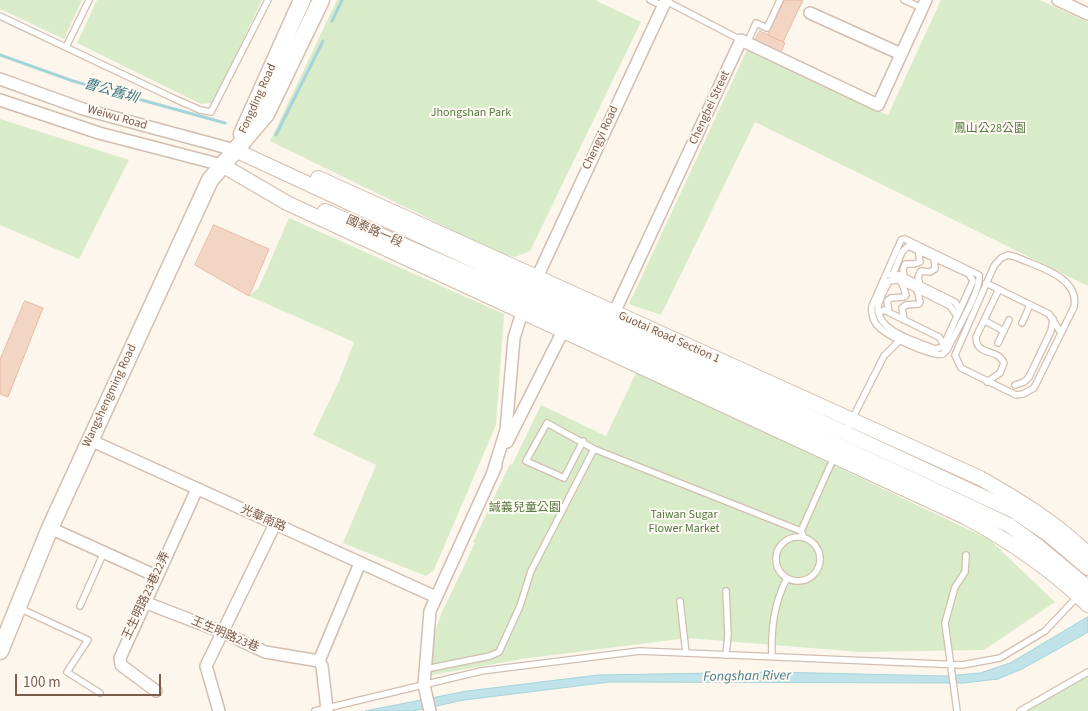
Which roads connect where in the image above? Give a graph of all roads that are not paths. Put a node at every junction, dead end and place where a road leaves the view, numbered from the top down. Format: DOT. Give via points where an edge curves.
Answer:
graph roads {
  1 [pos="89,0"];
  2 [pos="268,0"];
  3 [pos="302,0"];
  4 [pos="321,0"];
  5 [pos="650,0"];
  6 [pos="780,0"];
  7 [pos="904,0"];
  8 [pos="1058,0"];
  9 [pos="664,2"];
  10 [pos="924,4"];
  11 [pos="810,13"];
  12 [pos="1088,14"];
  13 [pos="0,16"];
  14 [pos="744,42"];
  15 [pos="66,47"];
  16 [pos="901,54"];
  17 [pos="0,79"];
  18 [pos="0,100"];
  19 [pos="235,150"];
  20 [pos="222,165"];
  21 [pos="918,250"];
  22 [pos="934,258"];
  23 [pos="894,274"];
  24 [pos="885,277"];
  25 [pos="902,279"];
  26 [pos="986,282"];
  27 [pos="918,287"];
  28 [pos="999,289"];
  29 [pos="529,294"];
  30 [pos="1030,305"];
  31 [pos="889,312"];
  32 [pos="614,313"];
  33 [pos="959,314"];
  34 [pos="878,317"];
  35 [pos="1053,319"];
  36 [pos="904,320"];
  37 [pos="1009,320"];
  38 [pos="969,321"];
  39 [pos="985,321"];
  40 [pos="1022,323"];
  41 [pos="563,331"];
  42 [pos="1004,331"];
  43 [pos="1061,333"];
  44 [pos="901,339"];
  45 [pos="998,343"];
  46 [pos="944,345"];
  47 [pos="987,382"];
  48 [pos="1015,385"];
  49 [pos="849,427"];
  50 [pos="90,440"];
  51 [pos="583,441"];
  52 [pos="594,449"];
  53 [pos="837,451"];
  54 [pos="493,472"];
  55 [pos="197,489"];
  56 [pos="275,524"];
  57 [pos="50,528"];
  58 [pos="801,530"];
  59 [pos="804,538"];
  60 [pos="104,552"];
  61 [pos="1088,554"];
  62 [pos="966,555"];
  63 [pos="360,563"];
  64 [pos="1088,568"];
  65 [pos="156,576"];
  66 [pos="787,578"];
  67 [pos="726,591"];
  68 [pos="1086,592"];
  69 [pos="436,597"];
  70 [pos="680,601"];
  71 [pos="144,602"];
  72 [pos="80,606"];
  73 [pos="18,608"];
  74 [pos="222,632"];
  75 [pos="0,650"];
  76 [pos="686,653"];
  77 [pos="726,655"];
  78 [pos="772,656"];
  79 [pos="318,660"];
  80 [pos="952,664"];
  81 [pos="424,669"];
  82 [pos="1088,672"];
  83 [pos="424,684"];
  84 [pos="156,691"];
  85 [pos="100,694"];
  86 [pos="327,709"];
  87 [pos="220,711"];
  88 [pos="315,711"];
  89 [pos="430,711"];
  90 [pos="957,711"];
  91 [pos="1020,711"];
  1 -- 15 [label="lane"];
  2 -- 15 [label="lane" via="211,112 191,106"];
  3 -- 19 [label="main road, Fongding Road"];
  4 -- 19 [label="main road, Fongding Road" via="266,114"];
  5 -- 9 [label="lane"];
  6 -- 14 [label="lane" via="767,28 756,23"];
  7 -- 10 [label="lane"];
  8 -- 12 [label="street"];
  9 -- 14 [label="lane"];
  9 -- 29 [label="street, Chengyi Road"];
  10 -- 16 [label="street"];
  11 -- 16 [label="street"];
  13 -- 15 [label="lane"];
  14 -- 16 [label="street" via="878,105"];
  14 -- 32 [label="street, Chengbei Street"];
  17 -- 19 [label="street, Weiwu Road" via="84,109"];
  18 -- 20 [label="street, Weiwu Road" via="99,133"];
  19 -- 20 [label="main road, Wangshengming Road"];
  19 -- 29 [label="street, 國泰路一段"];
  20 -- 29 [label="street, 國泰路一段" via="464,279"];
  20 -- 50 [label="main road, Wangshengming Road" via="210,180"];
  21 -- 22 [label="lane"];
  21 -- 23 [label="lane" via="905,248"];
  21 -- 25 [label="lane" via="920,262 905,264"];
  22 -- 27 [label="lane" via="935,269 920,271"];
  22 -- 33 [label="lane" via="972,278"];
  23 -- 24 [label="lane"];
  23 -- 25 [label="lane"];
  24 -- 33 [label="lane" via="901,240 979,275 980,282"];
  24 -- 34 [label="lane" via="872,306"];
  25 -- 27 [label="lane"];
  25 -- 31 [label="lane" via="906,295 887,301"];
  25 -- 34 [label="lane" via="888,281 878,305"];
  26 -- 28 [label="lane"];
  26 -- 38 [label="lane"];
  26 -- 43 [label="lane" via="994,266 1008,255 1068,282 1076,297"];
  27 -- 33 [label="lane" via="955,302"];
  27 -- 36 [label="lane" via="920,302 902,308"];
  28 -- 30 [label="lane"];
  28 -- 39 [label="lane"];
  29 -- 32 [label="street, Guotai Road Section 1"];
  29 -- 41 [label="street, Guotai Road Section 1"];
  29 -- 49 [label="street, Guotai Road Section 1"];
  29 -- 53 [label="street, Guotai Road Section 1"];
  29 -- 54 [label="street, Chengyi Road" via="514,338 506,430"];
  30 -- 35 [label="lane"];
  30 -- 40 [label="lane"];
  31 -- 34 [label="lane" via="884,310"];
  31 -- 36 [label="lane"];
  32 -- 49 [label="street, Guotai Road Section 1"];
  33 -- 38 [label="lane"];
  33 -- 44 [label="lane" via="943,354 932,355"];
  33 -- 46 [label="lane"];
  34 -- 44 [label="lane" via="880,329"];
  34 -- 46 [label="lane" via="886,326 935,350"];
  35 -- 43 [label="lane"];
  35 -- 48 [label="lane" via="1051,331 1028,377"];
  36 -- 46 [label="lane" via="939,337"];
  37 -- 42 [label="lane"];
  38 -- 47 [label="lane" via="957,347 956,361 961,368"];
  39 -- 42 [label="lane"];
  39 -- 47 [label="lane" via="976,337 976,345 985,352 1001,356 1004,364 1000,373"];
  41 -- 53 [label="street, Guotai Road Section 1"];
  41 -- 54 [label="street"];
  42 -- 45 [label="lane"];
  43 -- 47 [label="lane" via="1030,391 1016,395"];
  44 -- 49 [label="lane" via="884,356"];
  49 -- 53 [label="lane"];
  49 -- 61 [label="street, Guotai Road Section 1" via="980,478 1028,504"];
  49 -- 64 [label="street, Guotai Road Section 1" via="1014,511"];
  50 -- 55 [label="street, 光華南路"];
  50 -- 57 [label="main road, Wangshengming Road"];
  51 -- 51 [label="lane" via="547,423 526,461 564,478"];
  51 -- 52 [label="lane"];
  52 -- 58 [label="lane"];
  52 -- 81 [label="lane" via="531,571 520,606 499,652"];
  53 -- 58 [label="lane"];
  53 -- 68 [label="street, Guotai Road Section 1" via="1008,526 1040,547"];
  54 -- 69 [label="street"];
  55 -- 56 [label="street, 光華南路"];
  55 -- 65 [label="street, 王生明路23巷22弄"];
  56 -- 63 [label="street, 光華南路"];
  56 -- 74 [label="street"];
  57 -- 60 [label="street"];
  57 -- 73 [label="main road, Wangshengming Road"];
  58 -- 59 [label="lane"];
  59 -- 66 [label="lane" via="790,538 776,553 778,567"];
  59 -- 66 [label="lane" via="816,546 820,560 818,567 802,580"];
  60 -- 65 [label="street"];
  60 -- 72 [label="lane"];
  62 -- 80 [label="lane" via="966,572 955,587 945,624"];
  63 -- 69 [label="street, 光華南路"];
  63 -- 79 [label="street"];
  65 -- 71 [label="street, 王生明路23巷22弄"];
  66 -- 78 [label="lane" via="771,628"];
  67 -- 77 [label="lane"];
  68 -- 80 [label="lane" via="1045,631 1000,658"];
  69 -- 81 [label="street" via="430,610"];
  70 -- 76 [label="lane"];
  71 -- 74 [label="street, 王生明路23巷"];
  71 -- 84 [label="street, 王生明路23巷22弄" via="120,658 121,665"];
  73 -- 75 [label="main road, Wangshengming Road"];
  73 -- 85 [label="lane" via="88,640 67,672"];
  74 -- 79 [label="street, 王生明路23巷" via="265,652"];
  74 -- 87 [label="street" via="206,666"];
  76 -- 77 [label="lane"];
  76 -- 83 [label="lane" via="640,651 568,659 481,671"];
  77 -- 78 [label="lane"];
  78 -- 80 [label="lane"];
  79 -- 86 [label="street" via="322,666"];
  80 -- 90 [label="lane"];
  81 -- 83 [label="street"];
  82 -- 91 [label="lane"];
  83 -- 86 [label="lane"];
  83 -- 89 [label="street"];
  86 -- 88 [label="lane"];
}
